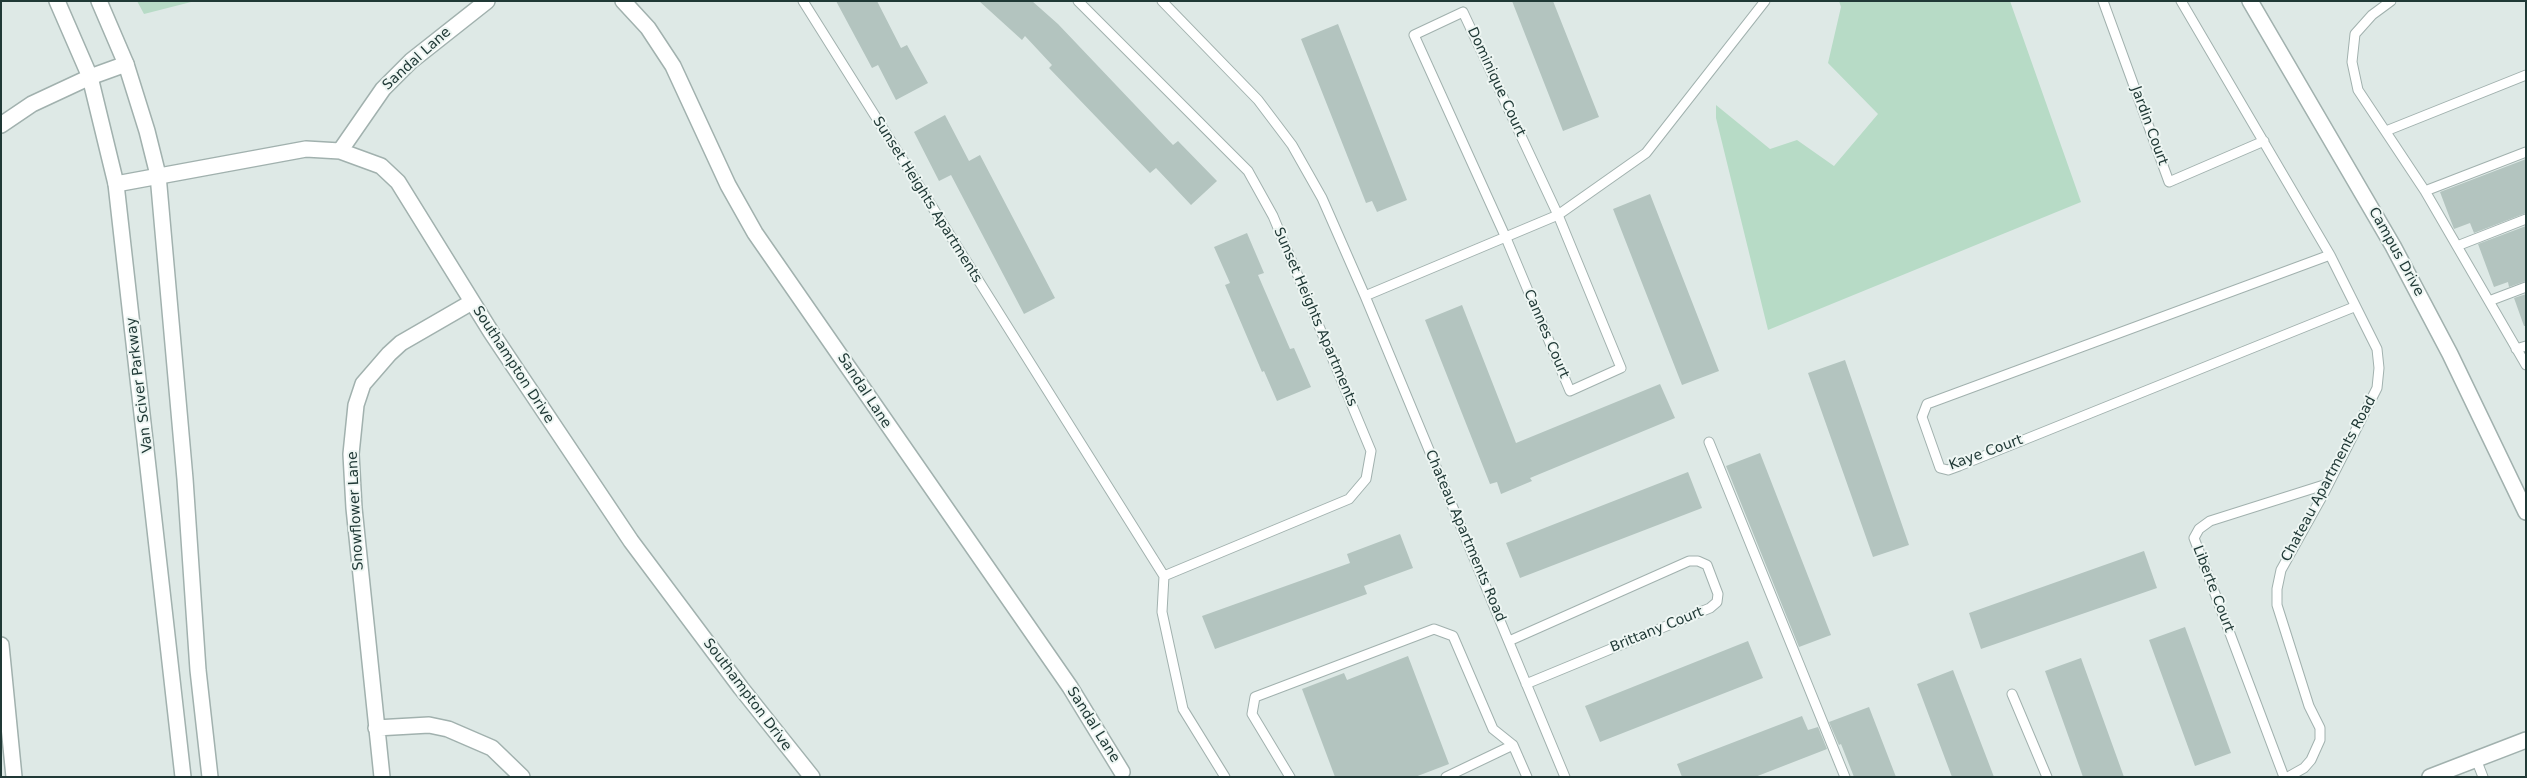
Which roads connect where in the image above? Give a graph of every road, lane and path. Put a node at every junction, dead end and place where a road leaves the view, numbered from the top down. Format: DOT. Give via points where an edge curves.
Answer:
graph roads {
  1 [pos="58,1"];
  2 [pos="99,1"];
  3 [pos="487,1"];
  4 [pos="623,1"];
  5 [pos="803,1"];
  6 [pos="1078,1"];
  7 [pos="1162,1"];
  8 [pos="1765,1"];
  9 [pos="2103,1"];
  10 [pos="2181,1"];
  11 [pos="2250,1"];
  12 [pos="2391,1"];
  13 [pos="126,64"];
  14 [pos="2526,75"];
  15 [pos="90,77"];
  16 [pos="1,125"];
  17 [pos="2386,131"];
  18 [pos="2264,142"];
  19 [pos="340,151"];
  20 [pos="2526,152"];
  21 [pos="158,175"];
  22 [pos="116,184"];
  23 [pos="2425,191"];
  24 [pos="1558,215"];
  25 [pos="2526,219"];
  26 [pos="1506,238"];
  27 [pos="2457,246"];
  28 [pos="2330,255"];
  29 [pos="2526,287"];
  30 [pos="1365,296"];
  31 [pos="2488,301"];
  32 [pos="472,302"];
  33 [pos="2354,307"];
  34 [pos="2526,346"];
  35 [pos="2516,349"];
  36 [pos="2526,366"];
  37 [pos="1710,442"];
  38 [pos="2327,484"];
  39 [pos="2525,510"];
  40 [pos="1164,576"];
  41 [pos="1509,641"];
  42 [pos="1,645"];
  43 [pos="1526,684"];
  44 [pos="2012,694"];
  45 [pos="376,728"];
  46 [pos="2526,740"];
  47 [pos="1512,745"];
  48 [pos="2476,759"];
  49 [pos="1122,772"];
  50 [pos="14,777"];
  51 [pos="183,777"];
  52 [pos="210,777"];
  53 [pos="382,777"];
  54 [pos="522,777"];
  55 [pos="812,777"];
  56 [pos="1225,777"];
  57 [pos="1290,777"];
  58 [pos="1446,777"];
  59 [pos="1527,777"];
  60 [pos="1565,777"];
  61 [pos="1845,777"];
  62 [pos="2046,777"];
  63 [pos="2284,777"];
  64 [pos="2288,777"];
  65 [pos="2430,777"];
  66 [pos="2483,777"];
  1 -- 15 [label="street, Van Sciver Parkway"];
  2 -- 13 [label="street"];
  3 -- 19 [label="street, Sandal Lane" via="411,61 383,88"];
  4 -- 49 [label="street, Sandal Lane" via="648,28 673,66 728,185 756,233 1070,687"];
  5 -- 40 [label="lane, Sunset Heights Apartments"];
  6 -- 40 [label="lane, Sunset Heights Apartments" via="1248,171 1273,216 1372,451 1366,479 1349,499"];
  7 -- 30 [label="lane, Chateau Apartments Road" via="1258,100 1292,145 1322,198"];
  8 -- 24 [label="lane" via="1646,153"];
  9 -- 18 [label="lane, Jardin Court" via="2169,182"];
  10 -- 18 [label="lane, Chateau Apartments Road"];
  11 -- 39 [label="street, Campus Drive" via="2411,279"];
  12 -- 17 [label="lane" via="2372,15 2355,34 2352,62 2358,90"];
  13 -- 15 [label="street"];
  13 -- 21 [label="street"];
  14 -- 17 [label="lane"];
  15 -- 16 [label="street" via="32,104"];
  15 -- 22 [label="street, Van Sciver Parkway"];
  17 -- 23 [label="lane"];
  18 -- 28 [label="lane, Chateau Apartments Road"];
  19 -- 21 [label="street, Southampton Drive" via="306,149"];
  19 -- 32 [label="street, Southampton Drive" via="382,166 398,182"];
  20 -- 23 [label="lane"];
  21 -- 22 [label="street, Southampton Drive"];
  21 -- 52 [label="street" via="198,670"];
  22 -- 51 [label="street, Van Sciver Parkway"];
  23 -- 27 [label="lane"];
  24 -- 26 [label="lane"];
  24 -- 26 [label="lane, Cannes Court" via="1621,368 1570,391"];
  24 -- 26 [label="lane, Dominique Court" via="1463,12 1414,35"];
  25 -- 27 [label="lane"];
  26 -- 30 [label="lane"];
  27 -- 31 [label="lane"];
  28 -- 33 [label="lane, Chateau Apartments Road"];
  28 -- 33 [label="lane, Kaye Court" via="1927,404 1922,417 1940,468 1948,470 1959,466"];
  29 -- 31 [label="lane"];
  30 -- 41 [label="lane, Chateau Apartments Road"];
  31 -- 35 [label="lane"];
  32 -- 45 [label="street, Snowflower Lane" via="401,343 363,384 356,405 351,454 354,508"];
  32 -- 55 [label="street, Southampton Drive" via="631,541 740,688"];
  33 -- 38 [label="lane, Chateau Apartments Road" via="2377,349 2377,388"];
  34 -- 35 [label="lane"];
  35 -- 36 [label="lane"];
  37 -- 61 [label="lane"];
  38 -- 63 [label="lane, Liberte Court" via="2210,521 2199,529 2194,538"];
  38 -- 64 [label="lane, Chateau Apartments Road" via="2281,570 2277,589 2277,605 2320,734 2319,745 2311,760"];
  40 -- 56 [label="lane" via="1162,612 1183,709"];
  41 -- 43 [label="lane, Chateau Apartments Road"];
  41 -- 43 [label="lane, Brittany Court" via="1689,561 1706,565 1718,594 1717,602 1710,608"];
  42 -- 50 [label="street"];
  43 -- 60 [label="lane, Chateau Apartments Road"];
  44 -- 62 [label="lane"];
  45 -- 53 [label="street, Snowflower Lane"];
  45 -- 54 [label="street" via="428,725 448,729 492,748"];
  46 -- 48 [label="street"];
  47 -- 57 [label="lane" via="1493,729 1453,636 1434,629 1255,697 1252,714"];
  47 -- 58 [label="lane"];
  47 -- 59 [label="lane"];
  48 -- 65 [label="street"];
  48 -- 66 [label="lane"];
}
